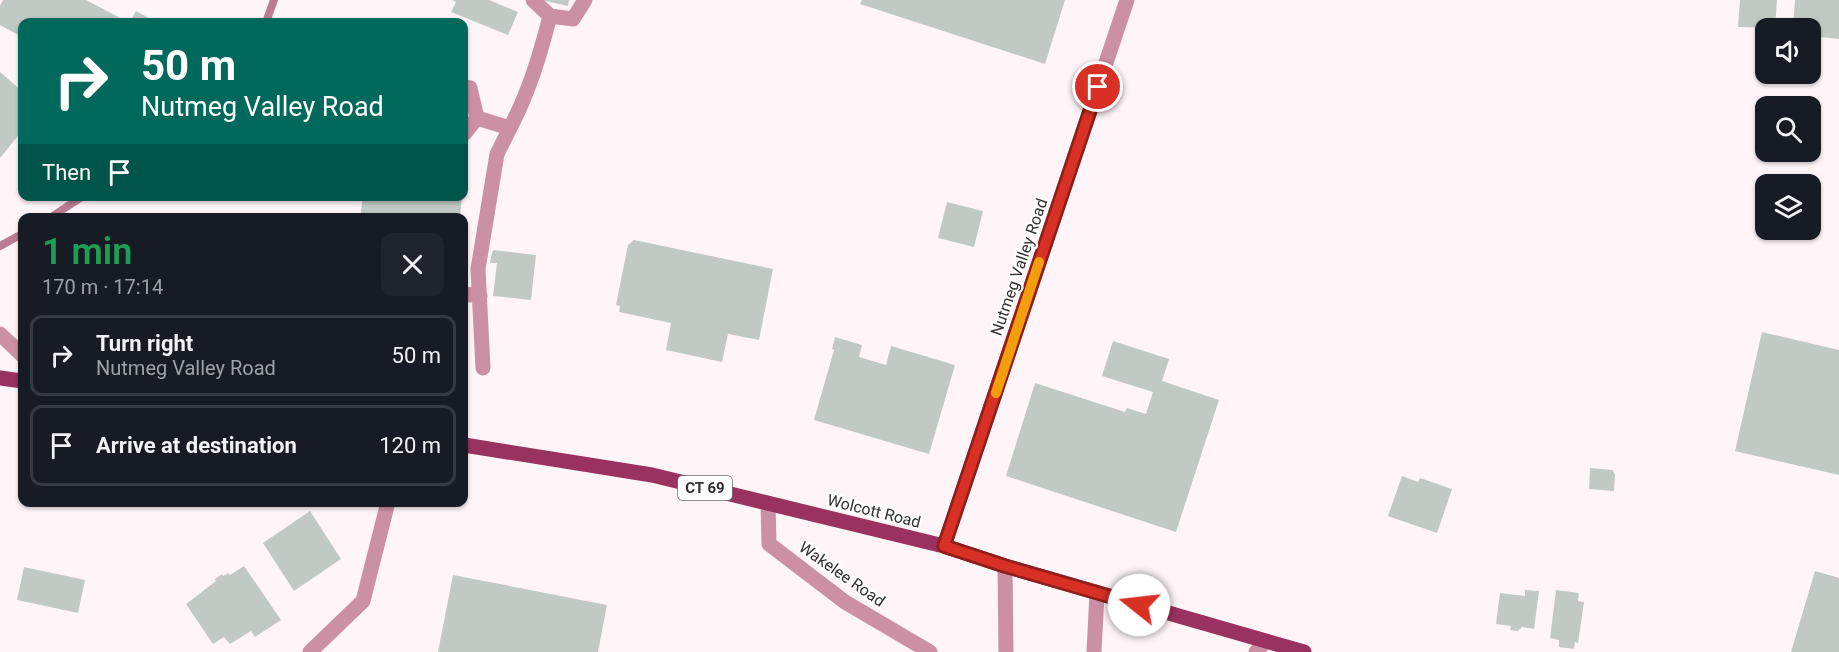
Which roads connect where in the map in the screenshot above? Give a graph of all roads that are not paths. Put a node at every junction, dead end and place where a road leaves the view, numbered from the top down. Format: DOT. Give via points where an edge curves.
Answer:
graph roads {
  1 [pos="533,0"];
  2 [pos="585,0"];
  3 [pos="1128,0"];
  4 [pos="550,16"];
  5 [pos="468,88"];
  6 [pos="477,118"];
  7 [pos="468,129"];
  8 [pos="510,129"];
  9 [pos="468,294"];
  10 [pos="480,296"];
  11 [pos="0,334"];
  12 [pos="18,351"];
  13 [pos="483,368"];
  14 [pos="0,378"];
  15 [pos="18,380"];
  16 [pos="468,447"];
  17 [pos="768,504"];
  18 [pos="387,507"];
  19 [pos="944,546"];
  20 [pos="1005,566"];
  21 [pos="1096,592"];
  22 [pos="1261,646"];
  23 [pos="310,652"];
  24 [pos="930,652"];
  25 [pos="1006,652"];
  26 [pos="1094,652"];
  27 [pos="1304,652"];
  1 -- 4 [label="street"];
  2 -- 4 [label="street" via="573,19"];
  3 -- 19 [label="street, Nutmeg Valley Road"];
  4 -- 8 [label="street" via="529,88"];
  5 -- 6 [label="street"];
  6 -- 7 [label="street"];
  6 -- 8 [label="street"];
  8 -- 10 [label="street" via="497,154 478,269"];
  9 -- 10 [label="street"];
  10 -- 13 [label="street"];
  11 -- 12 [label="street"];
  14 -- 15 [label="main road"];
  16 -- 17 [label="main road, Wolcott Road / CT 69" via="652,475"];
  17 -- 19 [label="main road, Wolcott Road / CT 69"];
  17 -- 24 [label="street, Wakelee Road" via="769,544 845,602"];
  18 -- 23 [label="street" via="363,601"];
  19 -- 20 [label="main road, Wolcott Road / CT 69"];
  20 -- 21 [label="main road, Wolcott Road / CT 69"];
  20 -- 25 [label="street"];
  21 -- 22 [label="main road, Wolcott Road / CT 69"];
  21 -- 26 [label="street"];
  22 -- 27 [label="main road, Wolcott Road / CT 69"];
}
